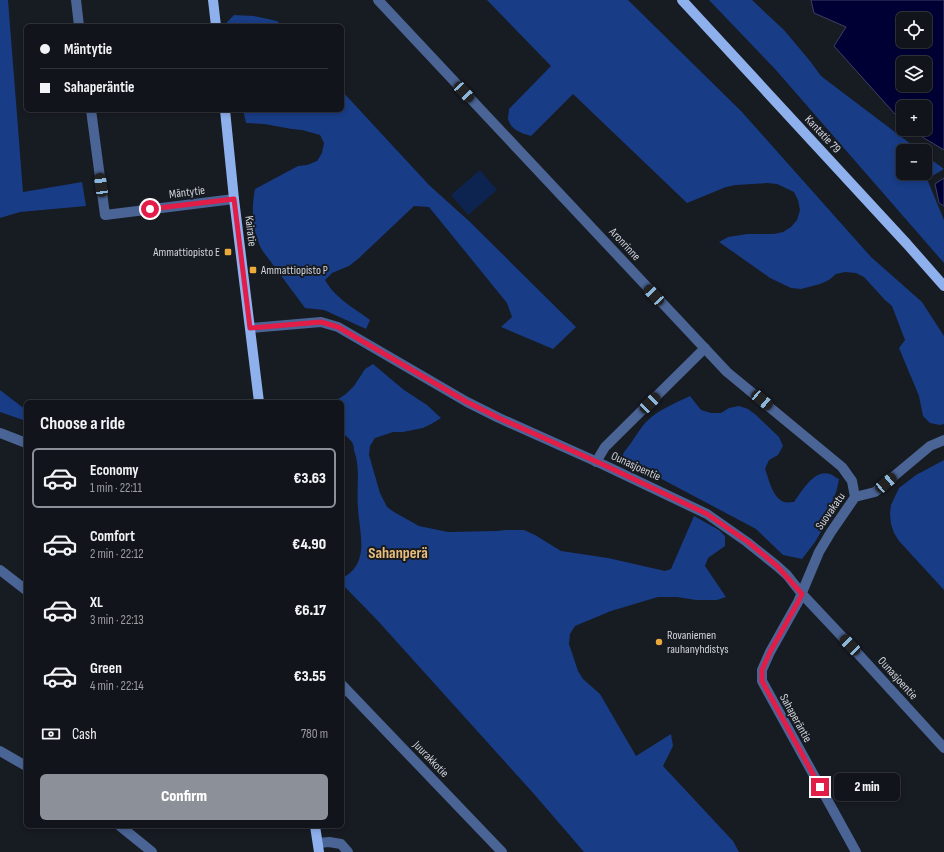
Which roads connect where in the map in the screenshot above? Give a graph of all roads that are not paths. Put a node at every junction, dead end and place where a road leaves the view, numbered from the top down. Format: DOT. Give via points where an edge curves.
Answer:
graph roads {
  1 [pos="76,0"];
  2 [pos="213,0"];
  3 [pos="378,0"];
  4 [pos="682,0"];
  5 [pos="79,24"];
  6 [pos="216,24"];
  7 [pos="91,112"];
  8 [pos="225,112"];
  9 [pos="234,199"];
  10 [pos="944,286"];
  11 [pos="250,328"];
  12 [pos="705,348"];
  13 [pos="258,400"];
  14 [pos="0,433"];
  15 [pos="944,440"];
  16 [pos="24,442"];
  17 [pos="596,462"];
  18 [pos="855,497"];
  19 [pos="0,570"];
  20 [pos="24,588"];
  21 [pos="802,594"];
  22 [pos="344,687"];
  23 [pos="944,748"];
  24 [pos="0,751"];
  25 [pos="24,765"];
  26 [pos="122,828"];
  27 [pos="315,828"];
  28 [pos="319,847"];
  29 [pos="152,852"];
  30 [pos="348,852"];
  31 [pos="502,852"];
  32 [pos="856,852"];
  1 -- 5 [label="street"];
  2 -- 6 [label="main road"];
  3 -- 12 [label="street, Aronrinne"];
  4 -- 10 [label="main road, Kantatie 79"];
  7 -- 9 [label="street, Mäntytie" via="105,215"];
  8 -- 9 [label="main road, Kairatie"];
  9 -- 11 [label="main road, Kairatie"];
  11 -- 13 [label="main road, Kairatie"];
  11 -- 17 [label="street, Ounasjoentie" via="321,322 338,327 467,402"];
  12 -- 17 [label="street" via="605,447"];
  12 -- 18 [label="street, Aronrinne" via="727,372 842,467 852,481"];
  14 -- 16 [label="street"];
  15 -- 18 [label="street, Suovakatu" via="930,446 875,492"];
  17 -- 21 [label="street, Ounasjoentie" via="707,514 777,566"];
  18 -- 21 [label="street, Suovakatu" via="819,552"];
  19 -- 20 [label="street"];
  21 -- 23 [label="street, Ounasjoentie"];
  21 -- 32 [label="street, Sahaperäntie" via="770,652 762,670 762,681"];
  22 -- 31 [label="street, Juurakkotie"];
  24 -- 25 [label="street"];
  26 -- 29 [label="street"];
  27 -- 28 [label="main road"];
  28 -- 30 [label="street" via="329,842 341,844"];
}
